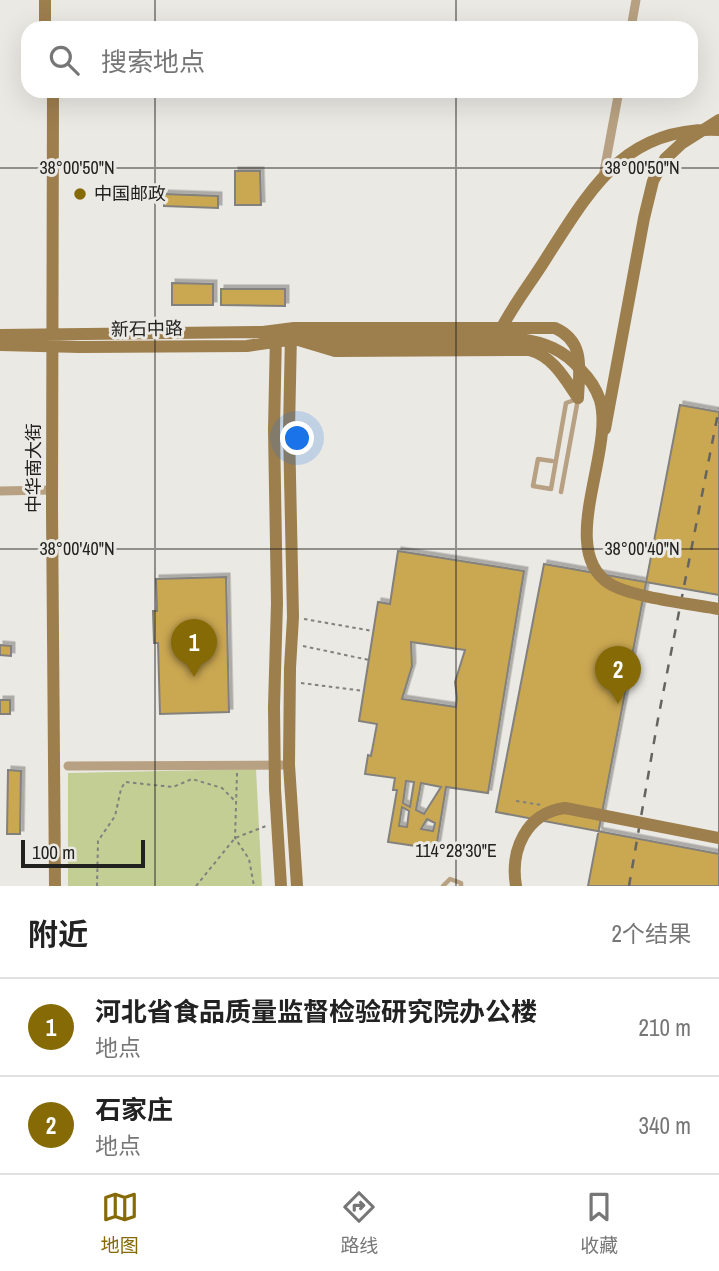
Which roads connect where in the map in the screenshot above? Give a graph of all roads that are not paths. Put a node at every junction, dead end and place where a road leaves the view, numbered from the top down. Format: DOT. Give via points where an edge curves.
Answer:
graph roads {
  1 [pos="45,0"];
  2 [pos="53,0"];
  3 [pos="636,0"];
  4 [pos="45,21"];
  5 [pos="53,21"];
  6 [pos="632,21"];
  7 [pos="45,98"];
  8 [pos="53,98"];
  9 [pos="618,98"];
  10 [pos="719,120"];
  11 [pos="702,129"];
  12 [pos="719,130"];
  13 [pos="603,177"];
  14 [pos="501,329"];
  15 [pos="0,335"];
  16 [pos="272,335"];
  17 [pos="292,335"];
  18 [pos="49,340"];
  19 [pos="0,345"];
  20 [pos="491,349"];
  21 [pos="578,398"];
  22 [pos="603,443"];
  23 [pos="552,461"];
  24 [pos="48,490"];
  25 [pos="0,491"];
  26 [pos="561,492"];
  27 [pos="719,610"];
  28 [pos="68,765"];
  29 [pos="274,765"];
  30 [pos="289,765"];
  31 [pos="719,838"];
  32 [pos="514,882"];
  33 [pos="47,886"];
  34 [pos="55,886"];
  35 [pos="281,886"];
  36 [pos="297,886"];
  37 [pos="443,886"];
  38 [pos="461,886"];
  1 -- 4 [label="main road"];
  2 -- 5 [label="main road"];
  3 -- 6 [label="street"];
  7 -- 18 [label="main road, 中华南大街"];
  8 -- 18 [label="main road, 中华南大街"];
  9 -- 13 [label="street"];
  10 -- 11 [label="main road"];
  11 -- 12 [label="main road"];
  11 -- 13 [label="main road" via="658,138"];
  11 -- 22 [label="main road, bridge" via="659,168 644,218"];
  13 -- 14 [label="main road"];
  14 -- 17 [label="main road"];
  14 -- 20 [label="main road"];
  14 -- 21 [label="main road" via="555,328 568,334 579,360"];
  15 -- 18 [label="main road, 新石中路"];
  16 -- 17 [label="main road, 新石中路"];
  16 -- 18 [label="main road, 新石中路"];
  16 -- 29 [label="main road" via="277,603"];
  17 -- 20 [label="main road" via="335,351"];
  17 -- 22 [label="main road, bridge" via="539,342 574,361 591,380 601,401"];
  17 -- 30 [label="main road"];
  18 -- 19 [label="main road, 新石中路"];
  18 -- 24 [label="main road, 中华南大街"];
  20 -- 21 [label="main road" via="542,353"];
  21 -- 23 [label="lane" via="566,403 551,489 533,486 538,459"];
  21 -- 26 [label="lane"];
  22 -- 27 [label="main road, bridge" via="585,533 587,555 598,572 608,583 627,591"];
  24 -- 25 [label="street"];
  24 -- 33 [label="main road, 中华南大街"];
  24 -- 34 [label="main road, 中华南大街"];
  28 -- 29 [label="street"];
  29 -- 30 [label="street"];
  29 -- 35 [label="main road"];
  30 -- 36 [label="main road"];
  31 -- 32 [label="main road, bridge" via="562,808 525,831 519,842"];
  37 -- 38 [label="lane" via="450,879"];
}
